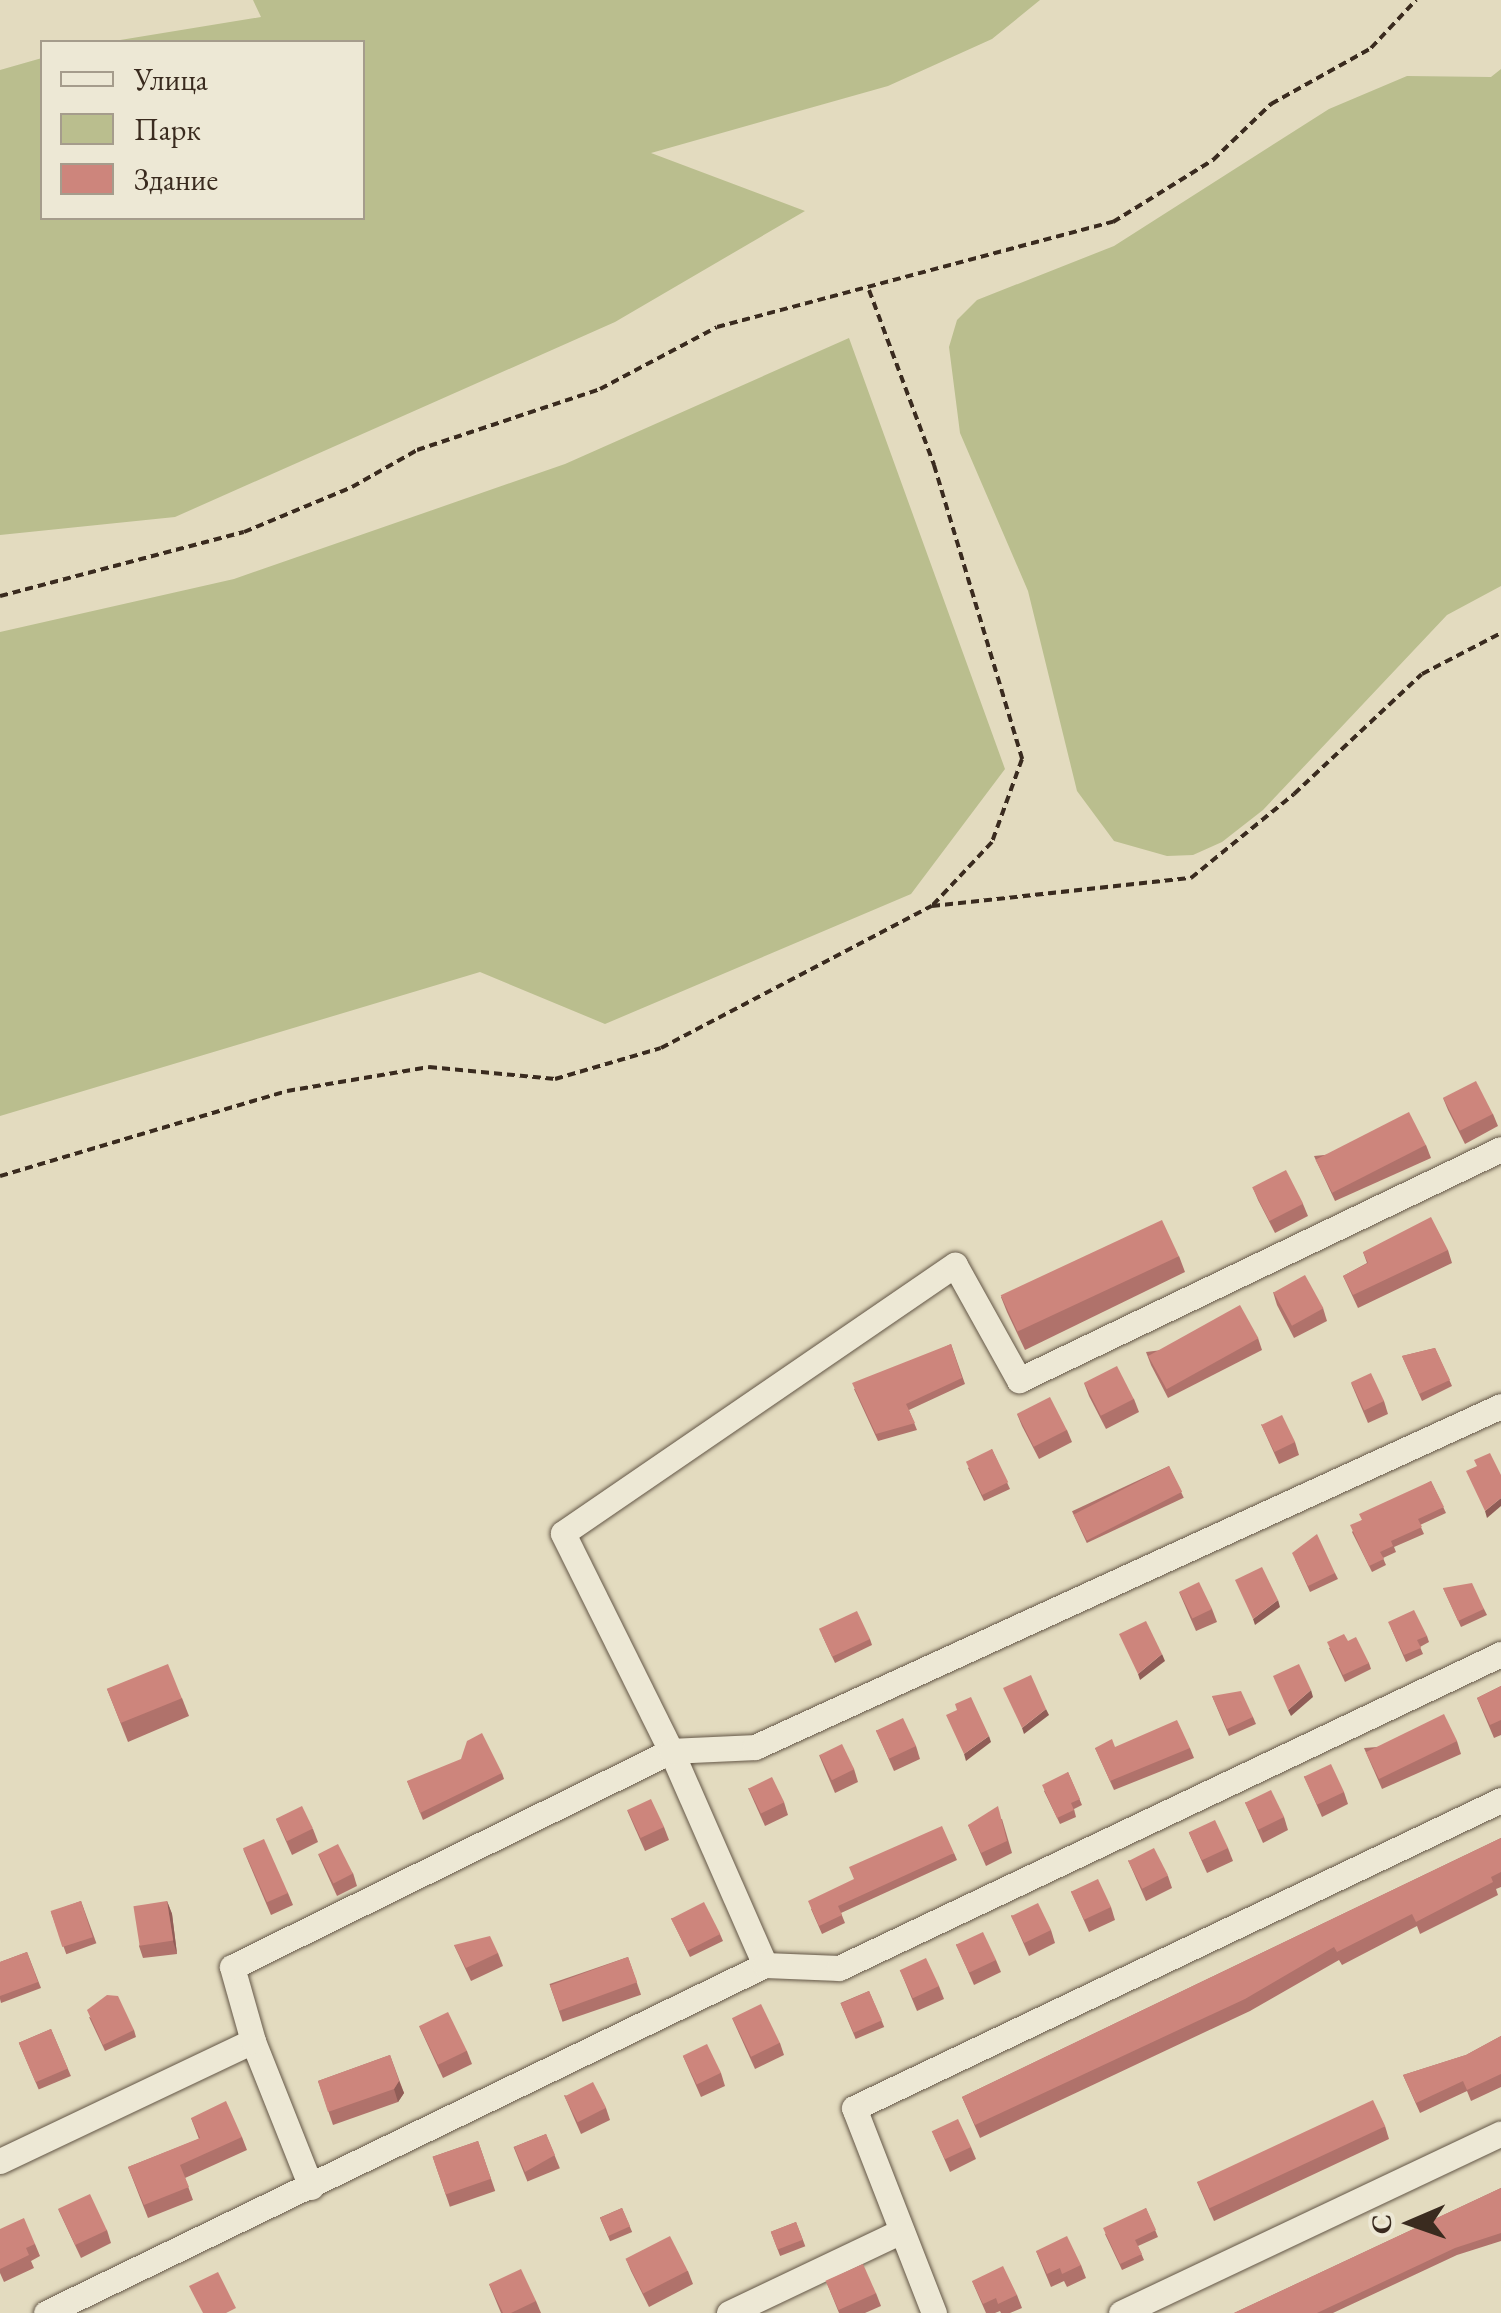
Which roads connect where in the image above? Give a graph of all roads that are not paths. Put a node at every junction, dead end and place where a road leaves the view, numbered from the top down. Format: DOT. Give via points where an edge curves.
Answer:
graph roads {
  1 [pos="1501,1149"];
  2 [pos="1501,1406"];
  3 [pos="1501,1654"];
  4 [pos="671,1751"];
  5 [pos="1501,1800"];
  6 [pos="765,1966"];
  7 [pos="253,2042"];
  8 [pos="1501,2132"];
  9 [pos="0,2161"];
  10 [pos="311,2187"];
  11 [pos="902,2231"];
  12 [pos="46,2313"];
  13 [pos="730,2313"];
  14 [pos="934,2313"];
  15 [pos="1120,2313"];
  1 -- 4 [label="street" via="1019,1380 955,1265 563,1533"];
  2 -- 4 [label="street" via="755,1747"];
  3 -- 6 [label="street" via="839,1968"];
  4 -- 6 [label="street"];
  4 -- 7 [label="street" via="232,1967"];
  5 -- 11 [label="street" via="854,2108"];
  6 -- 10 [label="street"];
  7 -- 9 [label="street"];
  7 -- 10 [label="street"];
  8 -- 15 [label="street"];
  10 -- 12 [label="street"];
  11 -- 13 [label="street"];
  11 -- 14 [label="street"];
}
